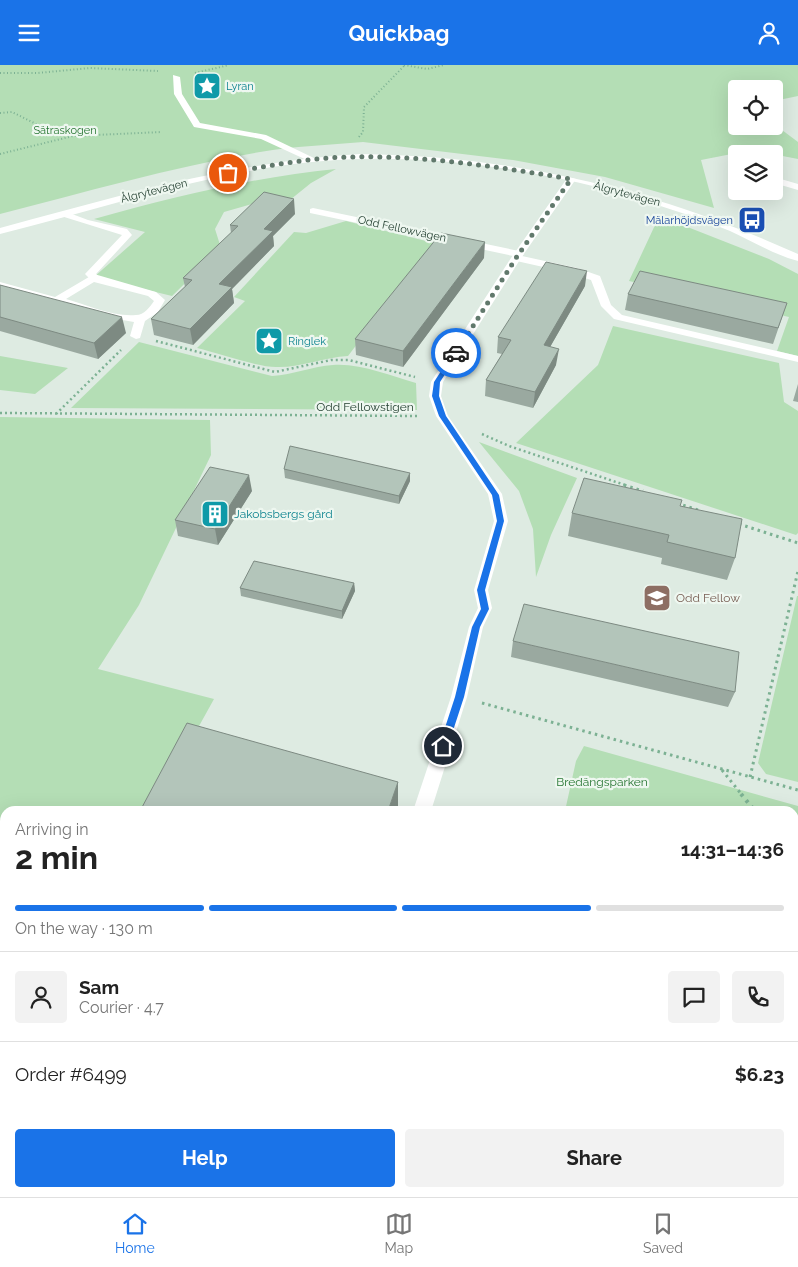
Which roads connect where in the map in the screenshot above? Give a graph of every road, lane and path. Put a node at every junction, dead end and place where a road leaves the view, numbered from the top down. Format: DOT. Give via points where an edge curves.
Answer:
graph roads {
  1 [pos="229,65"];
  2 [pos="405,65"];
  3 [pos="444,65"];
  4 [pos="0,73"];
  5 [pos="176,77"];
  6 [pos="0,113"];
  7 [pos="162,132"];
  8 [pos="73,136"];
  9 [pos="0,155"];
  10 [pos="348,157"];
  11 [pos="312,159"];
  12 [pos="571,179"];
  13 [pos="783,183"];
  14 [pos="798,187"];
  15 [pos="313,211"];
  16 [pos="64,214"];
  17 [pos="0,231"];
  18 [pos="518,256"];
  19 [pos="798,257"];
  20 [pos="94,277"];
  21 [pos="0,285"];
  22 [pos="57,300"];
  23 [pos="140,319"];
  24 [pos="136,336"];
  25 [pos="798,359"];
  26 [pos="437,382"];
  27 [pos="0,413"];
  28 [pos="56,414"];
  29 [pos="442,416"];
  30 [pos="649,493"];
  31 [pos="677,503"];
  32 [pos="705,512"];
  33 [pos="733,521"];
  34 [pos="798,543"];
  35 [pos="798,571"];
  36 [pos="459,697"];
  37 [pos="722,770"];
  38 [pos="750,777"];
  39 [pos="798,790"];
  40 [pos="424,806"];
  41 [pos="751,806"];
  1 -- 5 [label="path"];
  2 -- 3 [label="path" via="427,69"];
  2 -- 10 [label="path" via="364,107 363,132"];
  4 -- 5 [label="path" via="90,68 172,71"];
  5 -- 11 [label="street" via="178,93 197,125 263,137"];
  6 -- 8 [label="path" via="12,112 52,132 70,132"];
  7 -- 8 [label="path"];
  8 -- 9 [label="path"];
  10 -- 11 [label="street, Ålgrytevägen"];
  10 -- 12 [label="street, Ålgrytevägen" via="441,160"];
  11 -- 16 [label="street, Ålgrytevägen" via="211,177"];
  12 -- 18 [label="street"];
  12 -- 19 [label="street, Ålgrytevägen" via="691,213"];
  13 -- 14 [label="street"];
  15 -- 18 [label="street, Odd Fellowvägen"];
  16 -- 17 [label="street, Ålgrytevägen"];
  16 -- 20 [label="street" via="124,231 127,235 90,274"];
  18 -- 25 [label="street" via="596,278 606,306 618,317"];
  18 -- 26 [label="street"];
  20 -- 22 [label="street"];
  20 -- 23 [label="street" via="152,294 160,300 154,310"];
  21 -- 22 [label="street"];
  22 -- 23 [label="street" via="115,316"];
  23 -- 24 [label="street"];
  24 -- 26 [label="path" via="275,372 331,360 349,360"];
  24 -- 28 [label="path"];
  26 -- 29 [label="street" via="435,396"];
  27 -- 28 [label="path, Odd Fellowstigen"];
  28 -- 29 [label="path, Odd Fellowstigen"];
  29 -- 30 [label="path, Odd Fellowstigen" via="509,446"];
  29 -- 36 [label="street" via="495,495 500,521 481,590 485,609 476,627"];
  31 -- 32 [label="path"];
  33 -- 34 [label="path"];
  35 -- 38 [label="path"];
  36 -- 37 [label="path"];
  36 -- 40 [label="street"];
  37 -- 38 [label="path"];
  37 -- 41 [label="path"];
  38 -- 39 [label="path"];
}
